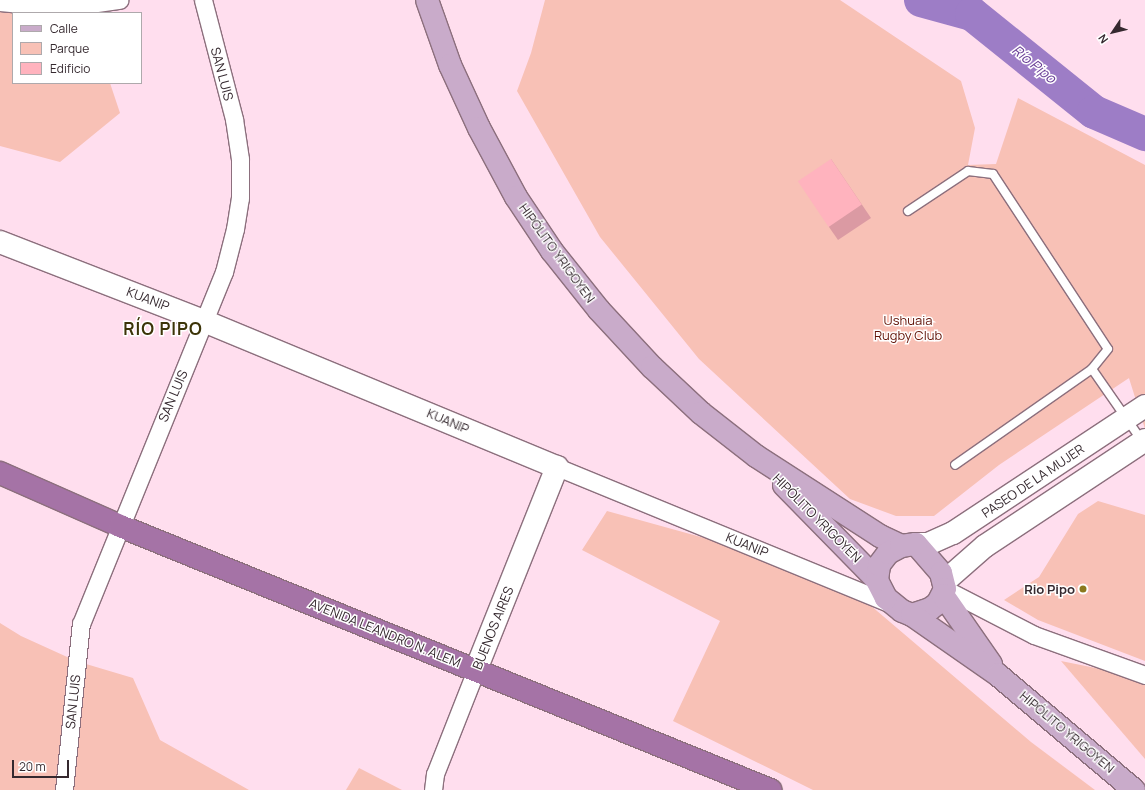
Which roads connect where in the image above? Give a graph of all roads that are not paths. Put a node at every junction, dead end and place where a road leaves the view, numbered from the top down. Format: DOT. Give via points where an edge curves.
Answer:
graph roads {
  1 [pos="119,0"];
  2 [pos="203,0"];
  3 [pos="427,0"];
  4 [pos="0,2"];
  5 [pos="908,211"];
  6 [pos="0,242"];
  7 [pos="204,321"];
  8 [pos="1092,369"];
  9 [pos="1145,406"];
  10 [pos="1127,418"];
  11 [pos="1144,441"];
  12 [pos="756,456"];
  13 [pos="955,465"];
  14 [pos="557,467"];
  15 [pos="0,473"];
  16 [pos="120,526"];
  17 [pos="908,545"];
  18 [pos="877,580"];
  19 [pos="945,588"];
  20 [pos="903,610"];
  21 [pos="476,670"];
  22 [pos="998,675"];
  23 [pos="1145,675"];
  24 [pos="434,782"];
  25 [pos="64,790"];
  26 [pos="770,790"];
  27 [pos="1134,790"];
  1 -- 4 [label="street" via="62,8"];
  2 -- 7 [label="street, SAN LUIS" via="234,119 240,158 240,198 235,229 224,272"];
  3 -- 12 [label="main road, HIPÓLITO YRIGOYEN" via="450,65 479,128 516,197 552,251 599,310 652,367 701,413"];
  5 -- 8 [label="lane" via="968,171 993,174 1108,349"];
  6 -- 7 [label="main road, KUANIP"];
  7 -- 14 [label="main road, KUANIP"];
  7 -- 16 [label="street, SAN LUIS"];
  8 -- 10 [label="lane"];
  8 -- 13 [label="lane"];
  9 -- 10 [label="main road, PASEO DE LA MUJER"];
  10 -- 11 [label="lane"];
  10 -- 17 [label="main road, PASEO DE LA MUJER" via="953,533 928,544"];
  11 -- 19 [label="main road, PASEO DE LA MUJER" via="985,546"];
  12 -- 17 [label="main road, HIPÓLITO YRIGOYEN" via="880,536"];
  12 -- 18 [label="main road, HIPÓLITO YRIGOYEN"];
  14 -- 20 [label="street, KUANIP"];
  14 -- 21 [label="main road, BUENOS AIRES"];
  15 -- 16 [label="highway, AVENIDA LEANDRO N. ALEM"];
  16 -- 21 [label="highway, AVENIDA LEANDRO N. ALEM"];
  16 -- 25 [label="street, SAN LUIS" via="81,624"];
  17 -- 18 [label="main road" via="883,559"];
  17 -- 19 [label="main road" via="933,561"];
  18 -- 20 [label="main road" via="886,598"];
  19 -- 20 [label="main road" via="930,609"];
  19 -- 22 [label="main road, HIPÓLITO YRIGOYEN"];
  19 -- 23 [label="street" via="1034,635"];
  20 -- 22 [label="main road, HIPÓLITO YRIGOYEN"];
  21 -- 24 [label="street, BUENOS AIRES"];
  21 -- 26 [label="highway, AVENIDA LEANDRO N. ALEM"];
  22 -- 27 [label="main road, HIPÓLITO YRIGOYEN"];
}
